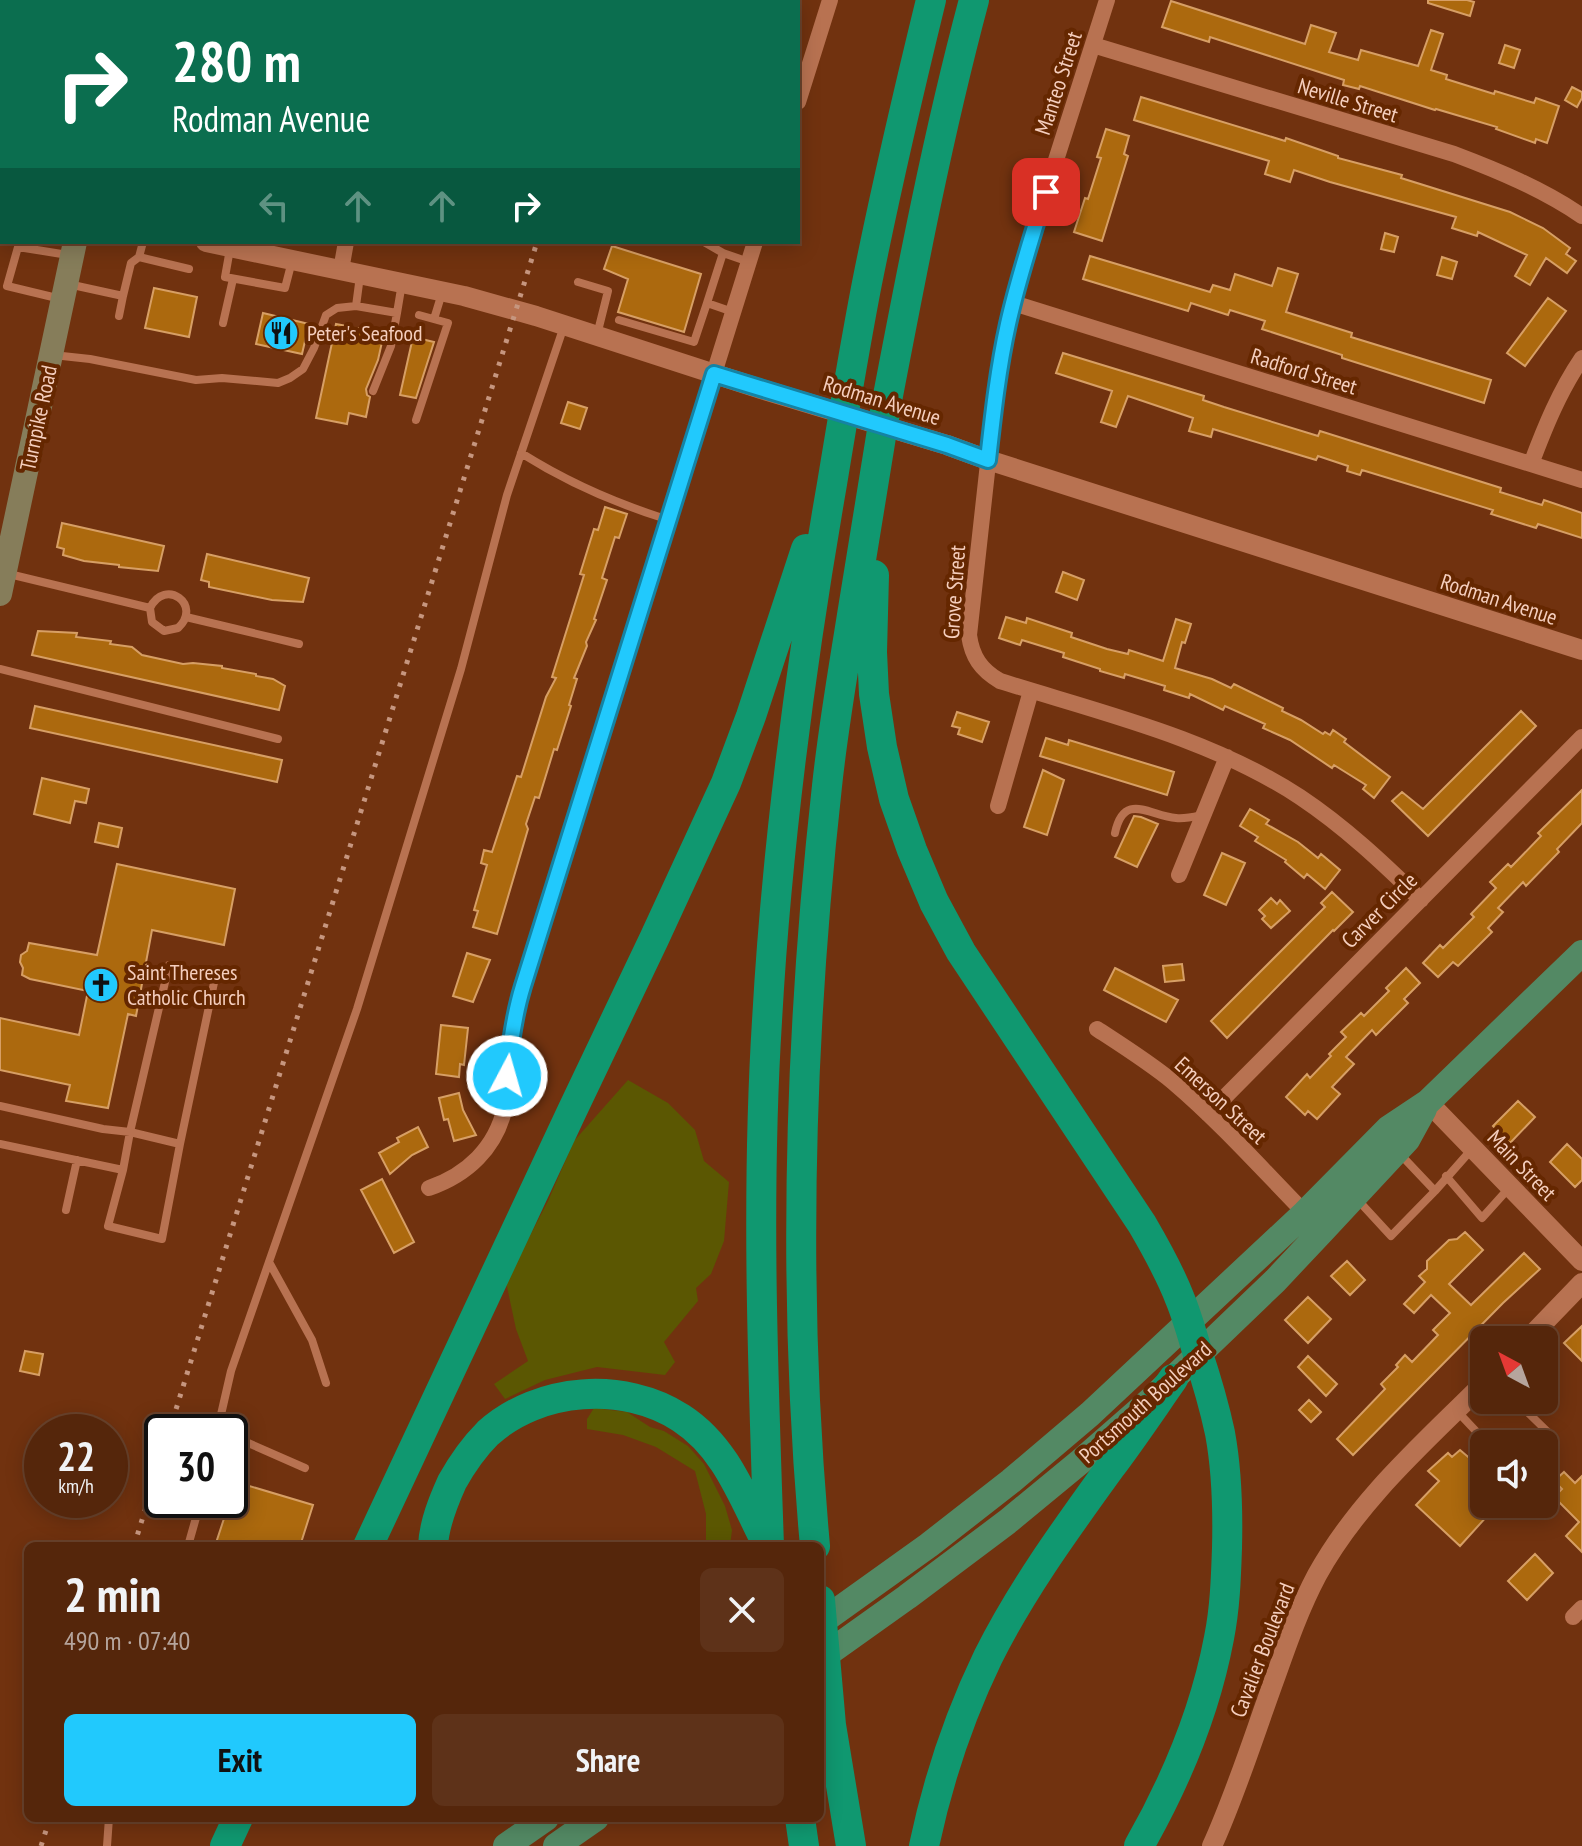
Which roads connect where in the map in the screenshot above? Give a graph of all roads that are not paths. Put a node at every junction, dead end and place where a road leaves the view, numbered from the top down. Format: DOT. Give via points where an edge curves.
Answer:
graph roads {
  1 [pos="830,0"];
  2 [pos="931,0"];
  3 [pos="974,0"];
  4 [pos="1107,0"];
  5 [pos="1093,45"];
  6 [pos="800,96"];
  7 [pos="1582,216"];
  8 [pos="142,244"];
  9 [pos="216,244"];
  10 [pos="346,244"];
  11 [pos="707,244"];
  12 [pos="754,244"];
  13 [pos="231,247"];
  14 [pos="74,249"];
  15 [pos="281,253"];
  16 [pos="723,253"];
  17 [pos="139,257"];
  18 [pos="749,262"];
  19 [pos="189,269"];
  20 [pos="351,273"];
  21 [pos="233,279"];
  22 [pos="578,282"];
  23 [pos="402,283"];
  24 [pos="66,292"];
  25 [pos="442,292"];
  26 [pos="123,296"];
  27 [pos="707,303"];
  28 [pos="1013,303"];
  29 [pos="356,306"];
  30 [pos="733,312"];
  31 [pos="397,313"];
  32 [pos="419,315"];
  33 [pos="119,316"];
  34 [pos="434,319"];
  35 [pos="619,320"];
  36 [pos="223,323"];
  37 [pos="564,325"];
  38 [pos="597,336"];
  39 [pos="52,354"];
  40 [pos="1582,358"];
  41 [pos="714,374"];
  42 [pos="373,391"];
  43 [pos="416,420"];
  44 [pos="521,453"];
  45 [pos="988,460"];
  46 [pos="1531,464"];
  47 [pos="835,466"];
  48 [pos="873,477"];
  49 [pos="1582,480"];
  50 [pos="669,520"];
  51 [pos="2,583"];
  52 [pos="150,608"];
  53 [pos="186,617"];
  54 [pos="299,644"];
  55 [pos="1582,650"];
  56 [pos="0,669"];
  57 [pos="1031,691"];
  58 [pos="1582,737"];
  59 [pos="278,739"];
  60 [pos="1227,757"];
  61 [pos="998,806"];
  62 [pos="1204,815"];
  63 [pos="1115,833"];
  64 [pos="1179,875"];
  65 [pos="1421,900"];
  66 [pos="1582,953"];
  67 [pos="1097,1029"];
  68 [pos="1428,1102"];
  69 [pos="0,1106"];
  70 [pos="1208,1114"];
  71 [pos="130,1132"];
  72 [pos="0,1144"];
  73 [pos="180,1144"];
  74 [pos="1472,1148"];
  75 [pos="1396,1151"];
  76 [pos="77,1160"];
  77 [pos="123,1170"];
  78 [pos="1446,1176"];
  79 [pos="1510,1187"];
  80 [pos="429,1188"];
  81 [pos="1435,1191"];
  82 [pos="1354,1196"];
  83 [pos="66,1210"];
  84 [pos="1305,1213"];
  85 [pos="1582,1261"];
  86 [pos="269,1262"];
  87 [pos="1582,1283"];
  88 [pos="1541,1326"];
  89 [pos="1173,1379"];
  90 [pos="326,1383"];
  91 [pos="1470,1398"];
  92 [pos="1457,1411"];
  93 [pos="223,1414"];
  94 [pos="1529,1414"];
  95 [pos="1475,1430"];
  96 [pos="1546,1430"];
  97 [pos="248,1443"];
  98 [pos="305,1468"];
  99 [pos="196,1518"];
  100 [pos="189,1542"];
  101 [pos="370,1542"];
  102 [pos="434,1542"];
  103 [pos="766,1542"];
  104 [pos="768,1542"];
  105 [pos="815,1542"];
  106 [pos="824,1620"];
  107 [pos="824,1645"];
  108 [pos="824,1656"];
  109 [pos="109,1822"];
  110 [pos="236,1822"];
  111 [pos="540,1822"];
  112 [pos="590,1822"];
  113 [pos="801,1822"];
  114 [pos="107,1846"];
  115 [pos="225,1846"];
  116 [pos="506,1846"];
  117 [pos="556,1846"];
  118 [pos="804,1846"];
  119 [pos="851,1846"];
  120 [pos="924,1846"];
  121 [pos="1139,1846"];
  122 [pos="1212,1846"];
  1 -- 6 [label="street"];
  2 -- 47 [label="highway" via="877,237"];
  3 -- 48 [label="highway" via="920,230"];
  4 -- 5 [label="street, Manteo Street"];
  5 -- 7 [label="street, Neville Street" via="1454,154 1540,190"];
  5 -- 28 [label="street, Manteo Street"];
  8 -- 17 [label="lane"];
  9 -- 13 [label="street, Rodman Avenue"];
  10 -- 20 [label="street"];
  11 -- 16 [label="lane"];
  12 -- 18 [label="street"];
  13 -- 15 [label="street, Rodman Avenue"];
  13 -- 21 [label="lane" via="225,277"];
  14 -- 24 [label="main road, Turnpike Road"];
  14 -- 24 [label="lane" via="18,247 7,286"];
  15 -- 20 [label="street, Rodman Avenue"];
  15 -- 21 [label="lane" via="285,288"];
  16 -- 18 [label="lane"];
  16 -- 27 [label="lane"];
  17 -- 19 [label="lane"];
  17 -- 26 [label="lane" via="131,263"];
  18 -- 30 [label="street"];
  20 -- 23 [label="street, Rodman Avenue"];
  20 -- 29 [label="lane"];
  21 -- 36 [label="lane"];
  22 -- 38 [label="lane" via="608,291"];
  23 -- 25 [label="street, Rodman Avenue"];
  23 -- 31 [label="lane"];
  24 -- 26 [label="lane"];
  24 -- 39 [label="main road, Turnpike Road"];
  25 -- 34 [label="lane"];
  25 -- 37 [label="street, Rodman Avenue"];
  26 -- 33 [label="lane"];
  27 -- 30 [label="lane"];
  27 -- 35 [label="lane" via="694,342"];
  28 -- 45 [label="street, Manteo Street"];
  28 -- 46 [label="street, Radford Street"];
  29 -- 31 [label="lane"];
  29 -- 39 [label="lane" via="326,315 303,369 278,383 196,380"];
  30 -- 41 [label="street"];
  31 -- 42 [label="lane"];
  32 -- 34 [label="lane"];
  34 -- 43 [label="lane" via="448,323"];
  37 -- 38 [label="street, Rodman Avenue"];
  37 -- 44 [label="lane"];
  38 -- 41 [label="street, Rodman Avenue"];
  39 -- 51 [label="main road, Turnpike Road"];
  40 -- 46 [label="street" via="1553,407"];
  41 -- 45 [label="street, Rodman Avenue"];
  41 -- 50 [label="street"];
  44 -- 50 [label="lane" via="615,502"];
  44 -- 86 [label="lane" via="357,1009"];
  45 -- 55 [label="street, Rodman Avenue"];
  45 -- 57 [label="street, Grove Street" via="971,650 987,674"];
  46 -- 49 [label="street, Radford Street"];
  47 -- 101 [label="highway" via="726,783"];
  47 -- 104 [label="highway" via="786,795 766,1025 761,1217"];
  48 -- 105 [label="highway" via="835,719 809,1006 801,1238"];
  48 -- 121 [label="highway" via="874,694 894,799 912,850 961,952 1159,1253 1181,1300 1220,1433 1228,1514 1220,1636 1192,1736"];
  50 -- 80 [label="street" via="516,1008 500,1125 463,1173"];
  51 -- 52 [label="lane"];
  52 -- 53 [label="lane" via="152,622 164,631 178,628"];
  52 -- 53 [label="lane" via="159,597 173,595 184,603"];
  53 -- 54 [label="lane"];
  56 -- 59 [label="lane"];
  57 -- 60 [label="street, Grove Street"];
  57 -- 61 [label="street"];
  58 -- 65 [label="street, Carver Circle"];
  60 -- 62 [label="street"];
  60 -- 65 [label="street, Grove Street" via="1339,825"];
  62 -- 63 [label="lane" via="1174,818 1141,807 1131,809"];
  62 -- 64 [label="street"];
  65 -- 70 [label="street, Carver Circle"];
  66 -- 68 [label="main road, Portsmouth Boulevard"];
  67 -- 70 [label="street, Emerson Street" via="1173,1082"];
  68 -- 74 [label="street, Main Street"];
  68 -- 75 [label="main road, Portsmouth Boulevard"];
  68 -- 84 [label="main road, Portsmouth Boulevard" via="1389,1128"];
  69 -- 71 [label="lane"];
  70 -- 84 [label="street, Emerson Street"];
  71 -- 73 [label="lane"];
  71 -- 73 [label="lane" via="169,965 215,978"];
  71 -- 77 [label="lane"];
  72 -- 76 [label="lane"];
  73 -- 77 [label="lane" via="162,1239 108,1226"];
  74 -- 78 [label="lane"];
  74 -- 79 [label="street, Main Street"];
  75 -- 81 [label="lane"];
  75 -- 82 [label="main road, Portsmouth Boulevard"];
  76 -- 77 [label="lane"];
  76 -- 83 [label="lane"];
  78 -- 79 [label="lane" via="1482,1218"];
  78 -- 81 [label="lane"];
  79 -- 85 [label="street, Main Street"];
  81 -- 82 [label="lane" via="1391,1236"];
  82 -- 89 [label="main road, Portsmouth Boulevard"];
  84 -- 106 [label="main road, Portsmouth Boulevard" via="1011,1481"];
  86 -- 90 [label="lane" via="312,1340"];
  86 -- 93 [label="lane" via="231,1371"];
  87 -- 88 [label="street"];
  89 -- 108 [label="main road, Portsmouth Boulevard" via="1007,1522"];
  89 -- 120 [label="highway" via="1061,1535 990,1654 951,1745"];
  91 -- 92 [label="street, Cavalier Boulevard"];
  92 -- 95 [label="lane"];
  92 -- 122 [label="street, Cavalier Boulevard" via="1364,1505 1317,1576"];
  94 -- 96 [label="lane"];
  97 -- 98 [label="lane"];
  99 -- 100 [label="lane"];
  102 -- 103 [label="highway" via="447,1493 472,1450 490,1432 532,1406 590,1393 639,1398 662,1407 709,1441 734,1477"];
  107 -- 119 [label="highway"];
  109 -- 114 [label="lane"];
  110 -- 115 [label="highway"];
  111 -- 116 [label="main road"];
  112 -- 117 [label="main road"];
  113 -- 118 [label="highway"];
}
